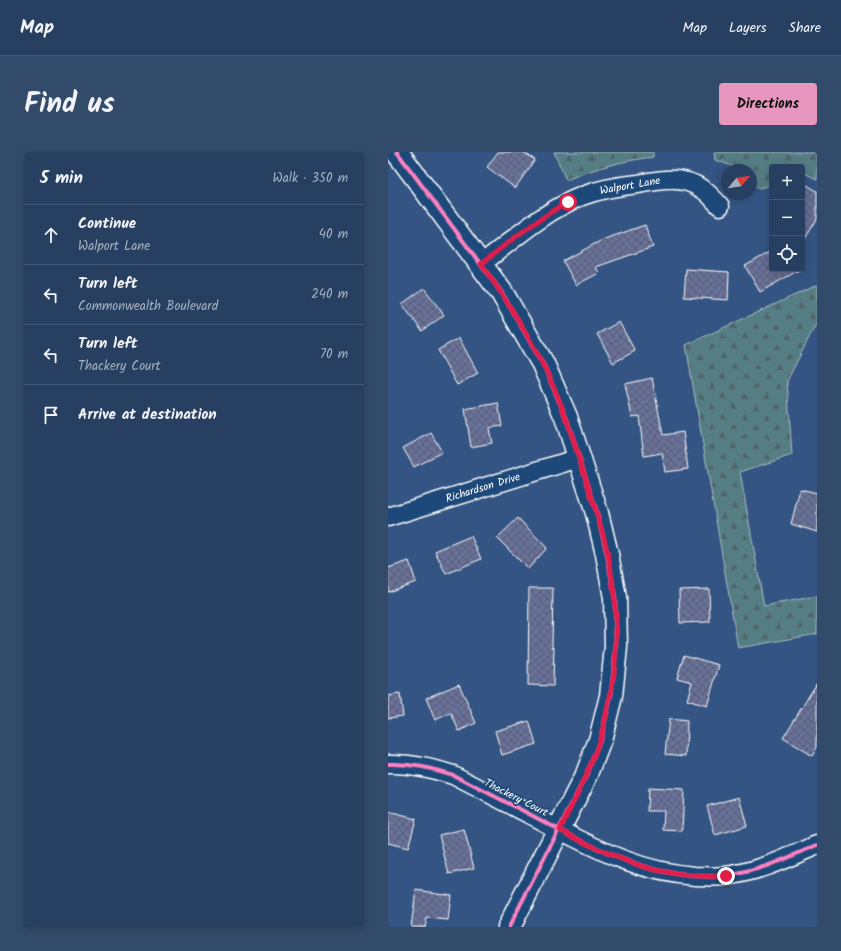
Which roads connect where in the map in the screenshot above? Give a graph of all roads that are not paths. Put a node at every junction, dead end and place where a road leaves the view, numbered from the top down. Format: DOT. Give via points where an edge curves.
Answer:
graph roads {
  1 [pos="397,152"];
  2 [pos="720,206"];
  3 [pos="481,264"];
  4 [pos="579,458"];
  5 [pos="388,517"];
  6 [pos="388,764"];
  7 [pos="560,830"];
  8 [pos="817,845"];
  9 [pos="509,927"];
  1 -- 3 [label="street"];
  2 -- 3 [label="street, Walport Lane" via="702,189 680,180 667,179 607,188 555,209"];
  3 -- 4 [label="street" via="502,293 543,364 566,417"];
  4 -- 5 [label="street, Richardson Drive"];
  4 -- 7 [label="street" via="608,554 615,598 616,647 611,696 600,740"];
  6 -- 7 [label="street, Thackery Court" via="414,765 453,775"];
  7 -- 8 [label="street, Thackery Court" via="631,863 660,872 711,877 766,867"];
  7 -- 9 [label="street"];
}
